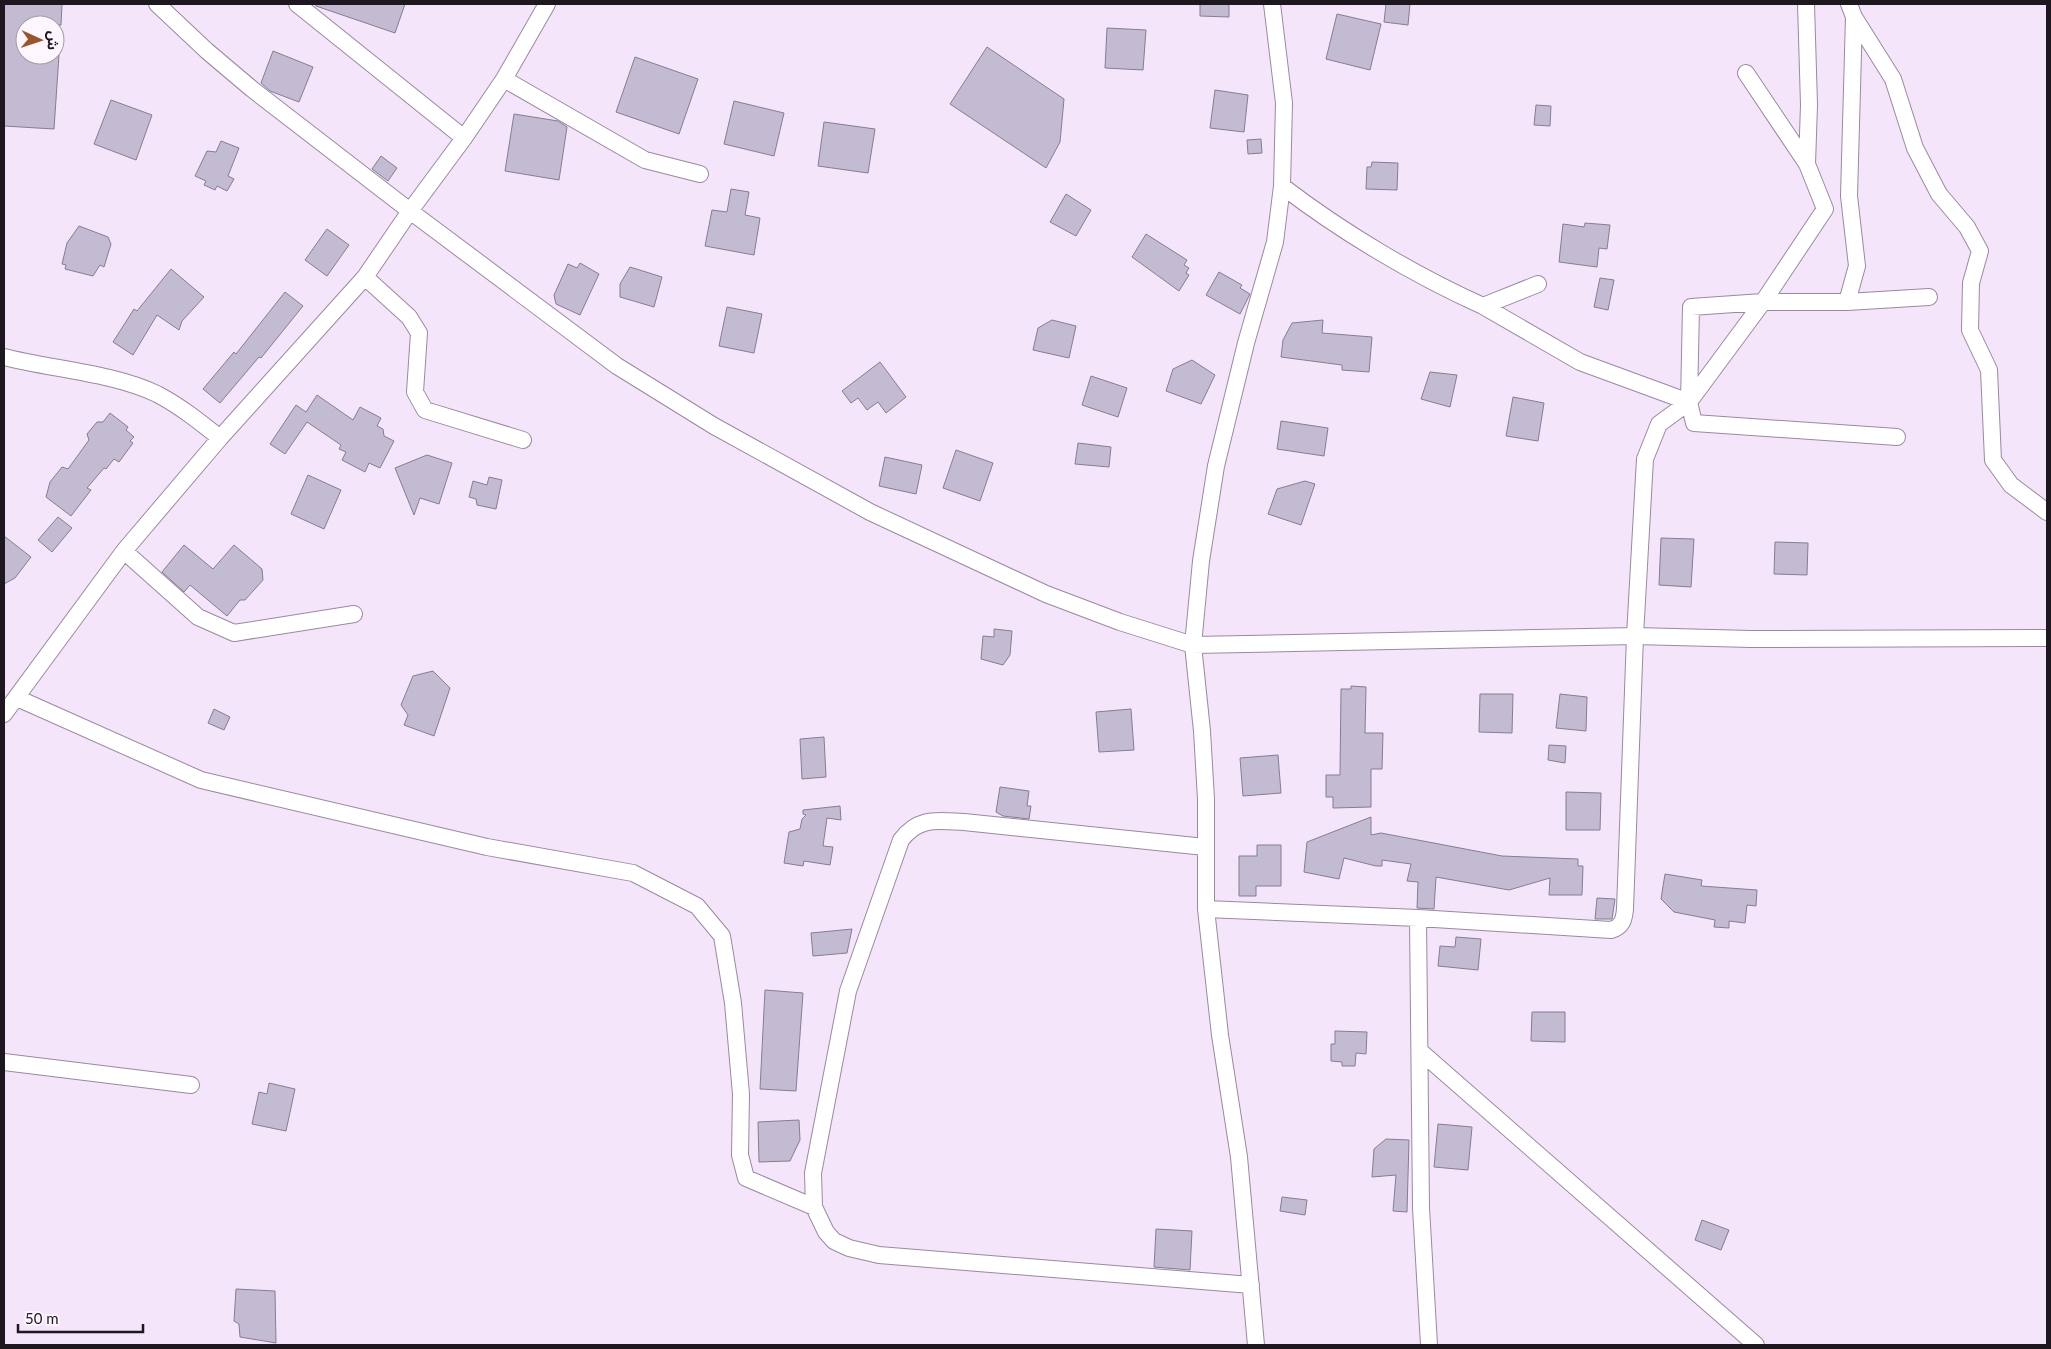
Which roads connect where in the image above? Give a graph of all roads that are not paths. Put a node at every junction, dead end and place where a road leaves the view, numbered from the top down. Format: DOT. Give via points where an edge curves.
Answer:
graph roads {
  1 [pos="156,4"];
  2 [pos="297,4"];
  3 [pos="548,4"];
  4 [pos="1272,4"];
  5 [pos="1806,4"];
  6 [pos="1851,11"];
  7 [pos="1746,73"];
  8 [pos="504,78"];
  9 [pos="464,138"];
  10 [pos="1807,164"];
  11 [pos="700,174"];
  12 [pos="1282,186"];
  13 [pos="410,212"];
  14 [pos="365,276"];
  15 [pos="1538,284"];
  16 [pos="1929,297"];
  17 [pos="1763,302"];
  18 [pos="1847,302"];
  19 [pos="1483,306"];
  20 [pos="4,357"];
  21 [pos="1689,402"];
  22 [pos="1897,437"];
  23 [pos="220,438"];
  24 [pos="523,440"];
  25 [pos="2047,512"];
  26 [pos="124,551"];
  27 [pos="354,614"];
  28 [pos="1635,636"];
  29 [pos="2047,638"];
  30 [pos="1193,645"];
  31 [pos="17,698"];
  32 [pos="4,714"];
  33 [pos="1205,846"];
  34 [pos="1206,909"];
  35 [pos="1418,918"];
  36 [pos="1421,1052"];
  37 [pos="4,1062"];
  38 [pos="191,1085"];
  39 [pos="814,1207"];
  40 [pos="1250,1285"];
  41 [pos="1256,1345"];
  42 [pos="1430,1345"];
  43 [pos="1756,1345"];
  1 -- 13 [label="street" via="230,70"];
  2 -- 9 [label="street"];
  3 -- 8 [label="street"];
  4 -- 12 [label="street" via="1284,103"];
  5 -- 10 [label="street" via="1810,105"];
  6 -- 18 [label="street" via="1849,196 1857,266"];
  6 -- 25 [label="street" via="1894,79 1915,148 1939,194 1967,227 1980,251 1971,283 1970,330 1989,370 1993,460 2011,485"];
  7 -- 10 [label="street"];
  8 -- 9 [label="street"];
  8 -- 11 [label="street" via="646,160"];
  9 -- 13 [label="street"];
  10 -- 17 [label="street" via="1825,209"];
  12 -- 19 [label="street" via="1328,221"];
  12 -- 30 [label="street" via="1273,250 1216,466 1201,561"];
  13 -- 14 [label="street"];
  13 -- 30 [label="street" via="616,366 714,426 844,498 1046,594"];
  14 -- 23 [label="street"];
  14 -- 24 [label="street" via="409,317 419,333 415,392 424,410"];
  15 -- 19 [label="street"];
  16 -- 18 [label="street"];
  17 -- 18 [label="street"];
  17 -- 21 [label="street"];
  17 -- 21 [label="street" via="1691,307"];
  19 -- 21 [label="street" via="1580,362"];
  20 -- 23 [label="street" via="118,380 156,394 190,414"];
  21 -- 22 [label="street" via="1694,423"];
  21 -- 28 [label="street" via="1659,424 1646,459"];
  23 -- 26 [label="street"];
  26 -- 27 [label="street" via="198,617 234,633"];
  26 -- 31 [label="street"];
  28 -- 29 [label="street"];
  28 -- 30 [label="street"];
  28 -- 35 [label="street" via="1626,909 1622,924 1611,930"];
  30 -- 33 [label="street" via="1202,741"];
  31 -- 32 [label="street"];
  31 -- 39 [label="street" via="201,780 487,847 633,873 697,906 722,936 733,1003 741,1094 740,1155 746,1178"];
  33 -- 34 [label="street"];
  33 -- 39 [label="street" via="964,822 932,821 909,830 901,840 848,990 813,1173"];
  34 -- 35 [label="street"];
  34 -- 40 [label="street" via="1220,1035 1239,1157"];
  35 -- 36 [label="street"];
  36 -- 42 [label="street" via="1421,1218"];
  36 -- 43 [label="street"];
  37 -- 38 [label="street"];
  39 -- 40 [label="street" via="834,1241 879,1255"];
  40 -- 41 [label="street"];
}
